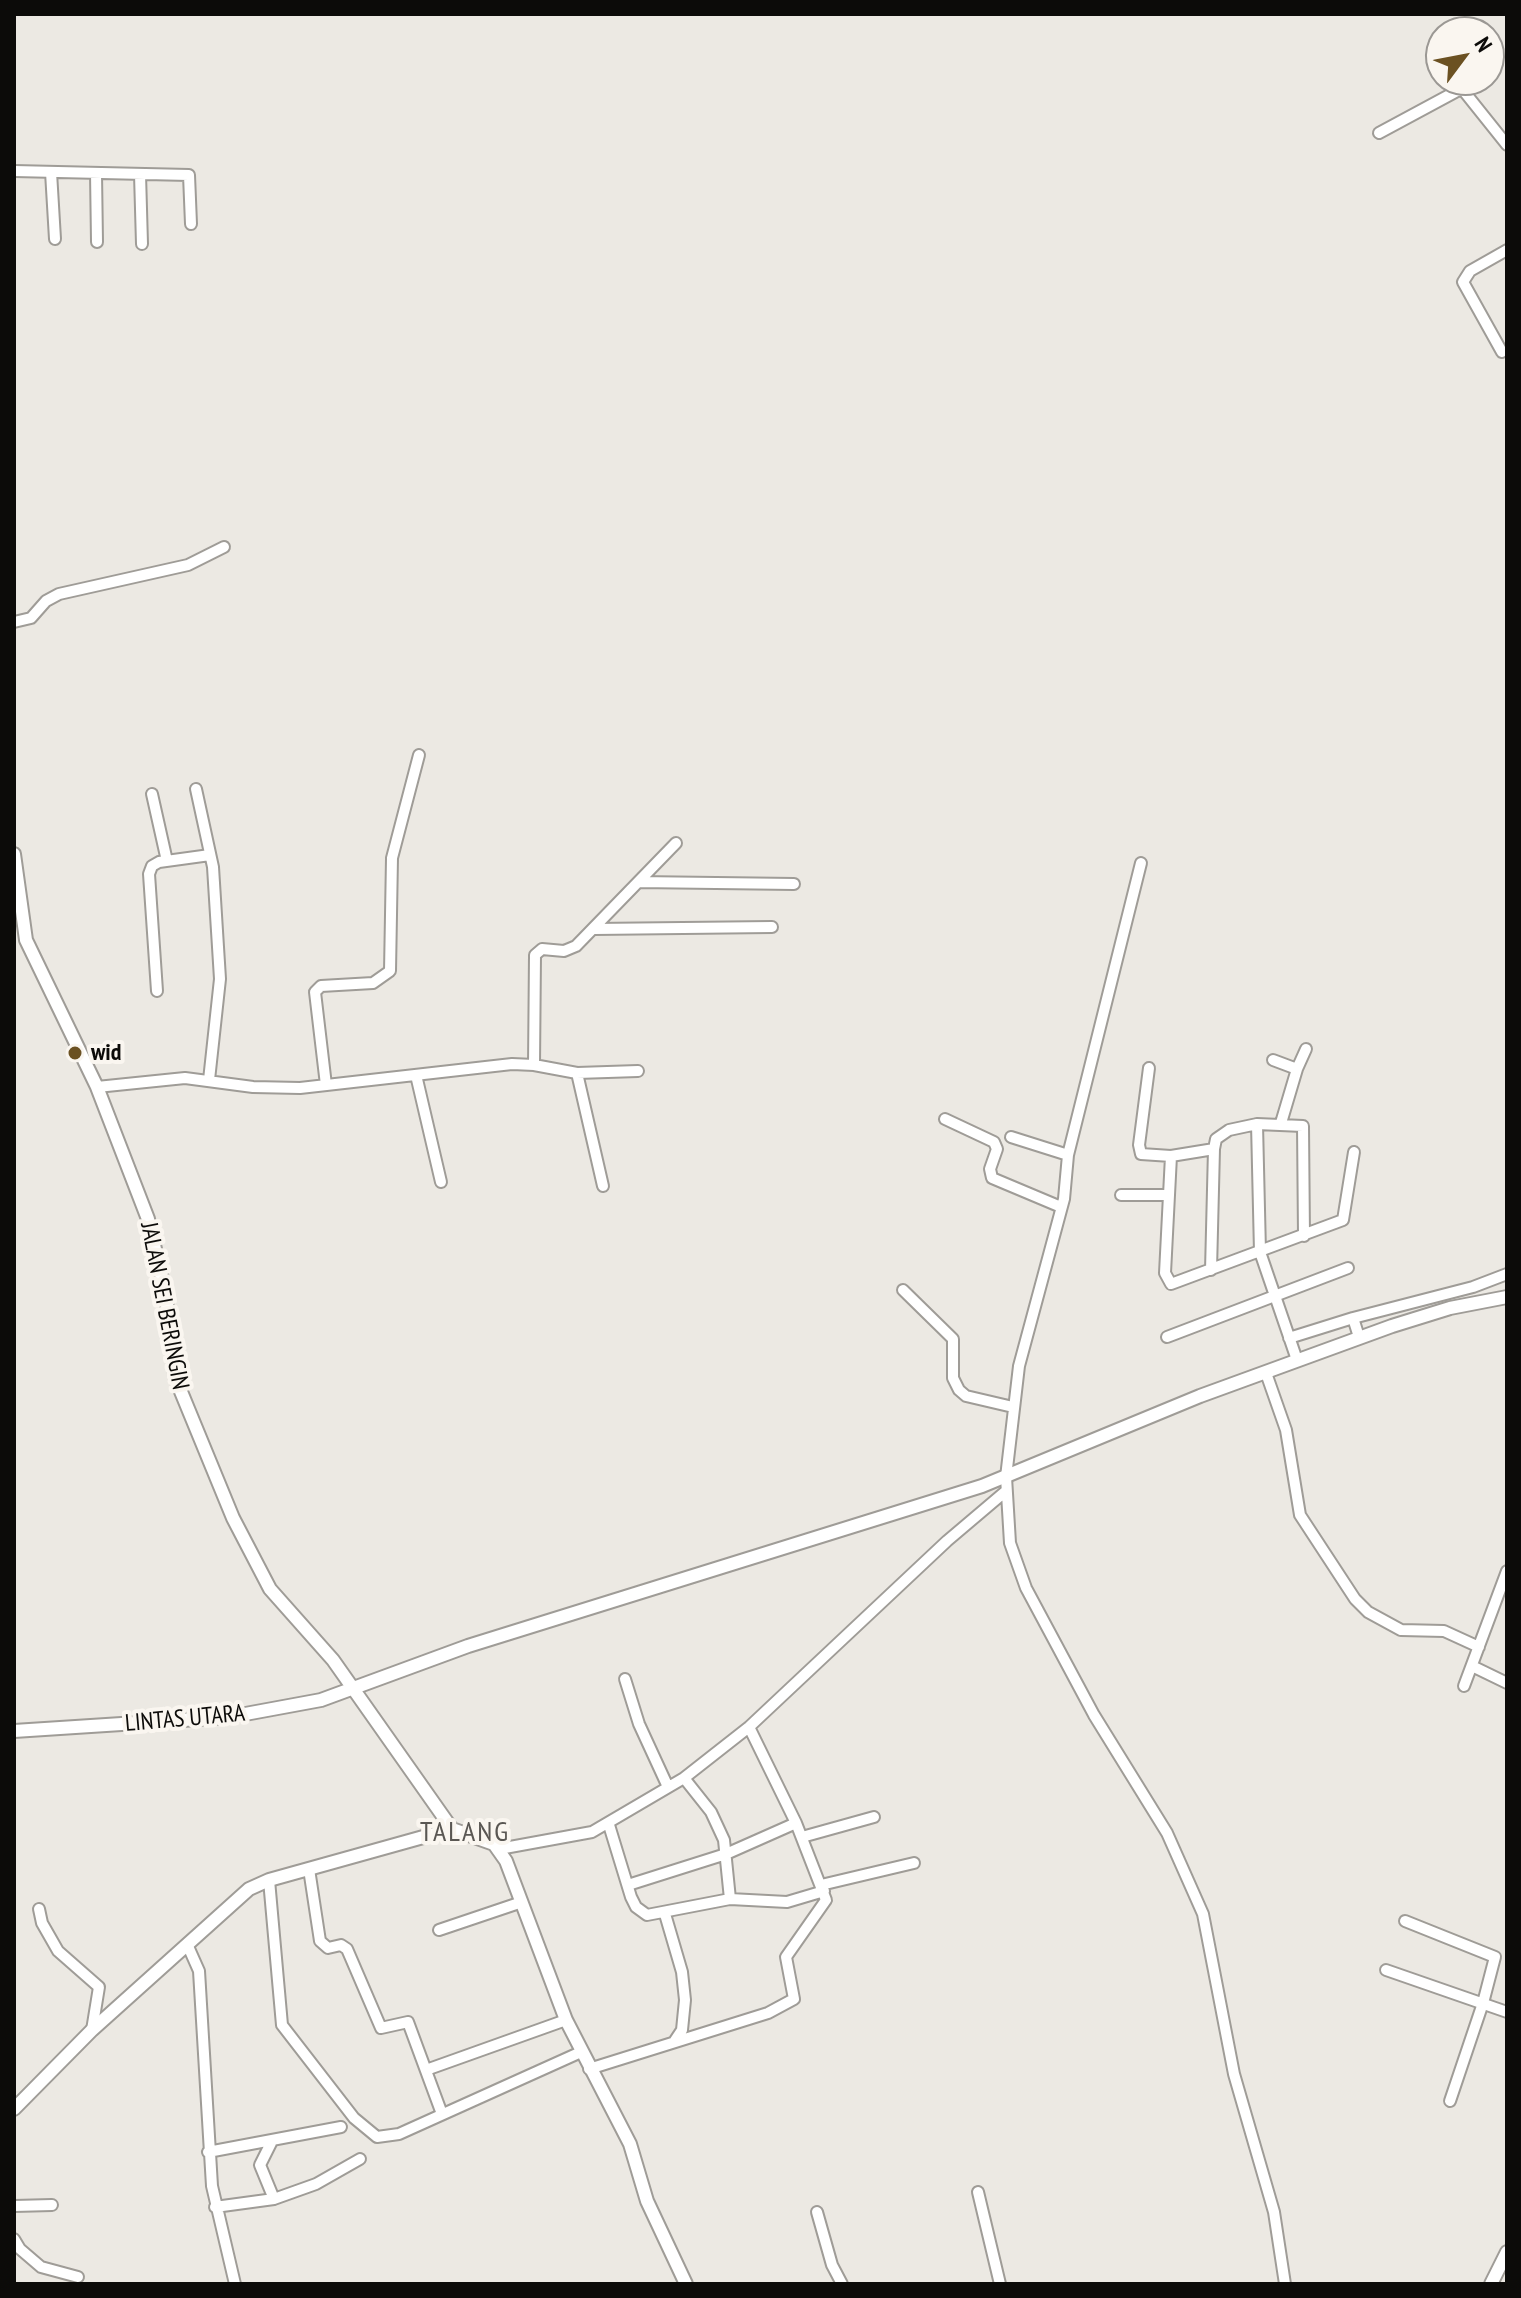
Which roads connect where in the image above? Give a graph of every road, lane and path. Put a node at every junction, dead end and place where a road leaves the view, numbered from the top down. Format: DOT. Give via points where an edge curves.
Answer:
graph roads {
  1 [pos="1379,133"];
  2 [pos="1507,145"];
  3 [pos="14,171"];
  4 [pos="51,172"];
  5 [pos="96,173"];
  6 [pos="140,174"];
  7 [pos="191,224"];
  8 [pos="55,239"];
  9 [pos="97,242"];
  10 [pos="142,244"];
  11 [pos="1507,250"];
  12 [pos="1502,352"];
  13 [pos="224,547"];
  14 [pos="14,622"];
  15 [pos="419,755"];
  16 [pos="196,789"];
  17 [pos="152,794"];
  18 [pos="676,843"];
  19 [pos="14,854"];
  20 [pos="210,855"];
  21 [pos="167,861"];
  22 [pos="1141,863"];
  23 [pos="638,882"];
  24 [pos="794,884"];
  25 [pos="772,927"];
  26 [pos="594,929"];
  27 [pos="157,991"];
  28 [pos="1306,1049"];
  29 [pos="1273,1060"];
  30 [pos="534,1065"];
  31 [pos="1149,1068"];
  32 [pos="1297,1069"];
  33 [pos="638,1071"];
  34 [pos="577,1073"];
  35 [pos="416,1075"];
  36 [pos="209,1080"];
  37 [pos="326,1085"];
  38 [pos="97,1087"];
  39 [pos="945,1119"];
  40 [pos="1281,1123"];
  41 [pos="1257,1124"];
  42 [pos="1011,1137"];
  43 [pos="1214,1149"];
  44 [pos="1354,1152"];
  45 [pos="1068,1155"];
  46 [pos="1171,1156"];
  47 [pos="441,1182"];
  48 [pos="603,1186"];
  49 [pos="1121,1195"];
  50 [pos="1167,1195"];
  51 [pos="1061,1207"];
  52 [pos="1304,1236"];
  53 [pos="1260,1252"];
  54 [pos="1348,1268"];
  55 [pos="1211,1270"];
  56 [pos="1507,1274"];
  57 [pos="903,1290"];
  58 [pos="1274,1296"];
  59 [pos="1507,1297"];
  60 [pos="1353,1318"];
  61 [pos="1167,1337"];
  62 [pos="1359,1337"];
  63 [pos="1289,1338"];
  64 [pos="1297,1360"];
  65 [pos="1266,1373"];
  66 [pos="1013,1407"];
  67 [pos="1006,1477"];
  68 [pos="1006,1491"];
  69 [pos="1507,1571"];
  70 [pos="1479,1647"];
  71 [pos="1472,1666"];
  72 [pos="625,1679"];
  73 [pos="1507,1683"];
  74 [pos="1464,1686"];
  75 [pos="352,1688"];
  76 [pos="749,1727"];
  77 [pos="14,1731"];
  78 [pos="684,1778"];
  79 [pos="668,1787"];
  80 [pos="874,1817"];
  81 [pos="796,1823"];
  82 [pos="609,1825"];
  83 [pos="452,1829"];
  84 [pos="802,1837"];
  85 [pos="499,1849"];
  86 [pos="726,1854"];
  87 [pos="914,1863"];
  88 [pos="309,1869"];
  89 [pos="269,1880"];
  90 [pos="628,1885"];
  91 [pos="822,1888"];
  92 [pos="730,1899"];
  93 [pos="522,1902"];
  94 [pos="39,1909"];
  95 [pos="665,1914"];
  96 [pos="1405,1921"];
  97 [pos="439,1930"];
  98 [pos="187,1944"];
  99 [pos="1386,1970"];
  100 [pos="1483,2003"];
  101 [pos="1507,2012"];
  102 [pos="566,2020"];
  103 [pos="92,2030"];
  104 [pos="674,2042"];
  105 [pos="581,2052"];
  106 [pos="589,2069"];
  107 [pos="426,2070"];
  108 [pos="1450,2101"];
  109 [pos="14,2109"];
  110 [pos="442,2114"];
  111 [pos="341,2127"];
  112 [pos="271,2143"];
  113 [pos="208,2152"];
  114 [pos="360,2159"];
  115 [pos="978,2192"];
  116 [pos="274,2199"];
  117 [pos="52,2205"];
  118 [pos="14,2206"];
  119 [pos="215,2207"];
  120 [pos="817,2212"];
  121 [pos="14,2239"];
  122 [pos="1507,2252"];
  123 [pos="78,2277"];
  124 [pos="235,2284"];
  125 [pos="686,2284"];
  126 [pos="842,2284"];
  127 [pos="1000,2284"];
  128 [pos="1285,2284"];
  129 [pos="1491,2284"];
  1 -- 2 [label="street" via="1463,90"];
  3 -- 4 [label="street"];
  4 -- 5 [label="street"];
  4 -- 8 [label="street"];
  5 -- 6 [label="street"];
  5 -- 9 [label="street"];
  6 -- 7 [label="street" via="189,175"];
  6 -- 10 [label="street"];
  11 -- 12 [label="street" via="1470,271 1463,282"];
  13 -- 14 [label="street" via="188,565 59,594 31,618"];
  15 -- 37 [label="street" via="392,858 390,971 373,983 321,986 315,992"];
  16 -- 20 [label="street"];
  17 -- 21 [label="street"];
  18 -- 23 [label="street"];
  19 -- 38 [label="street, JALAN SEI BERINGIN" via="29,950"];
  20 -- 21 [label="street"];
  20 -- 36 [label="street" via="220,979"];
  21 -- 27 [label="street" via="152,866 149,874"];
  22 -- 45 [label="street"];
  23 -- 24 [label="street"];
  23 -- 26 [label="street"];
  25 -- 26 [label="street"];
  26 -- 30 [label="street" via="572,949 542,949 535,955"];
  28 -- 32 [label="street"];
  29 -- 32 [label="street"];
  30 -- 34 [label="street"];
  30 -- 35 [label="street"];
  31 -- 46 [label="street" via="1139,1150"];
  32 -- 40 [label="street"];
  33 -- 34 [label="street"];
  34 -- 48 [label="street"];
  35 -- 37 [label="street"];
  35 -- 47 [label="street"];
  36 -- 37 [label="street" via="275,1089"];
  36 -- 38 [label="street" via="168,1078"];
  38 -- 75 [label="street, JALAN SEI BERINGIN" via="155,1243 175,1377 185,1409 263,1579"];
  39 -- 51 [label="street" via="994,1142 992,1178"];
  40 -- 41 [label="street"];
  40 -- 52 [label="street" via="1304,1128"];
  41 -- 43 [label="street" via="1221,1134"];
  41 -- 53 [label="street"];
  42 -- 45 [label="street"];
  43 -- 46 [label="street"];
  43 -- 55 [label="street"];
  44 -- 52 [label="street" via="1346,1217"];
  45 -- 51 [label="street"];
  46 -- 50 [label="street"];
  49 -- 50 [label="street"];
  50 -- 55 [label="street" via="1167,1281 1178,1283"];
  51 -- 66 [label="street"];
  52 -- 53 [label="street"];
  53 -- 55 [label="street"];
  53 -- 58 [label="street"];
  54 -- 58 [label="street"];
  56 -- 60 [label="street"];
  57 -- 66 [label="street" via="953,1339 953,1378 959,1390"];
  58 -- 61 [label="street"];
  58 -- 63 [label="street"];
  59 -- 62 [label="street, LINTAS UTARA" via="1435,1312"];
  60 -- 62 [label="street"];
  60 -- 63 [label="street"];
  62 -- 64 [label="street, LINTAS UTARA"];
  63 -- 64 [label="street"];
  64 -- 65 [label="street, LINTAS UTARA"];
  65 -- 67 [label="street, LINTAS UTARA"];
  65 -- 70 [label="street" via="1286,1430 1300,1515 1355,1599 1401,1630 1444,1631"];
  66 -- 67 [label="street"];
  67 -- 68 [label="street"];
  67 -- 75 [label="street, LINTAS UTARA" via="468,1646"];
  68 -- 76 [label="street"];
  68 -- 128 [label="street" via="1010,1543 1026,1588 1094,1715 1167,1833 1203,1914 1234,2074 1274,2212"];
  69 -- 70 [label="street"];
  70 -- 71 [label="street"];
  71 -- 73 [label="street"];
  71 -- 74 [label="street"];
  72 -- 79 [label="street"];
  75 -- 77 [label="street, LINTAS UTARA" via="321,1700 229,1717"];
  75 -- 83 [label="street, JALAN SEI BERINGIN"];
  76 -- 78 [label="street"];
  76 -- 81 [label="street"];
  78 -- 79 [label="street"];
  78 -- 86 [label="street" via="718,1825"];
  79 -- 82 [label="street"];
  80 -- 84 [label="street"];
  81 -- 84 [label="street"];
  81 -- 86 [label="street"];
  82 -- 85 [label="street" via="572,1838"];
  82 -- 90 [label="street"];
  83 -- 85 [label="street"];
  83 -- 88 [label="street"];
  84 -- 91 [label="street"];
  85 -- 93 [label="street"];
  86 -- 90 [label="street"];
  86 -- 92 [label="street"];
  87 -- 91 [label="street"];
  88 -- 89 [label="street"];
  88 -- 107 [label="street" via="320,1941 328,1948 347,1949 381,2028 408,2022"];
  89 -- 98 [label="street" via="243,1894"];
  89 -- 110 [label="street" via="278,2008 290,2038 354,2118 377,2137 399,2134"];
  90 -- 95 [label="street" via="640,1913"];
  91 -- 92 [label="street" via="787,1902"];
  91 -- 104 [label="street" via="823,1906 786,1957 795,1994 791,2004"];
  92 -- 95 [label="street"];
  93 -- 97 [label="street"];
  93 -- 102 [label="street"];
  94 -- 103 [label="street" via="58,1951 99,1987"];
  95 -- 104 [label="street" via="685,2000 682,2030"];
  96 -- 100 [label="street" via="1495,1957"];
  98 -- 103 [label="street"];
  98 -- 113 [label="street" via="199,1971"];
  99 -- 100 [label="street"];
  100 -- 101 [label="street"];
  100 -- 108 [label="street"];
  102 -- 105 [label="street"];
  102 -- 107 [label="street"];
  103 -- 109 [label="street"];
  104 -- 106 [label="street"];
  105 -- 106 [label="street"];
  105 -- 110 [label="street"];
  106 -- 125 [label="street" via="630,2144 647,2201"];
  107 -- 110 [label="street"];
  111 -- 112 [label="street"];
  112 -- 113 [label="street"];
  112 -- 116 [label="street" via="260,2165"];
  113 -- 119 [label="street"];
  114 -- 116 [label="street" via="316,2184"];
  115 -- 127 [label="street"];
  116 -- 119 [label="street"];
  117 -- 118 [label="street"];
  119 -- 124 [label="street"];
  120 -- 126 [label="street"];
  121 -- 123 [label="street" via="41,2267"];
  122 -- 129 [label="street"];
}
